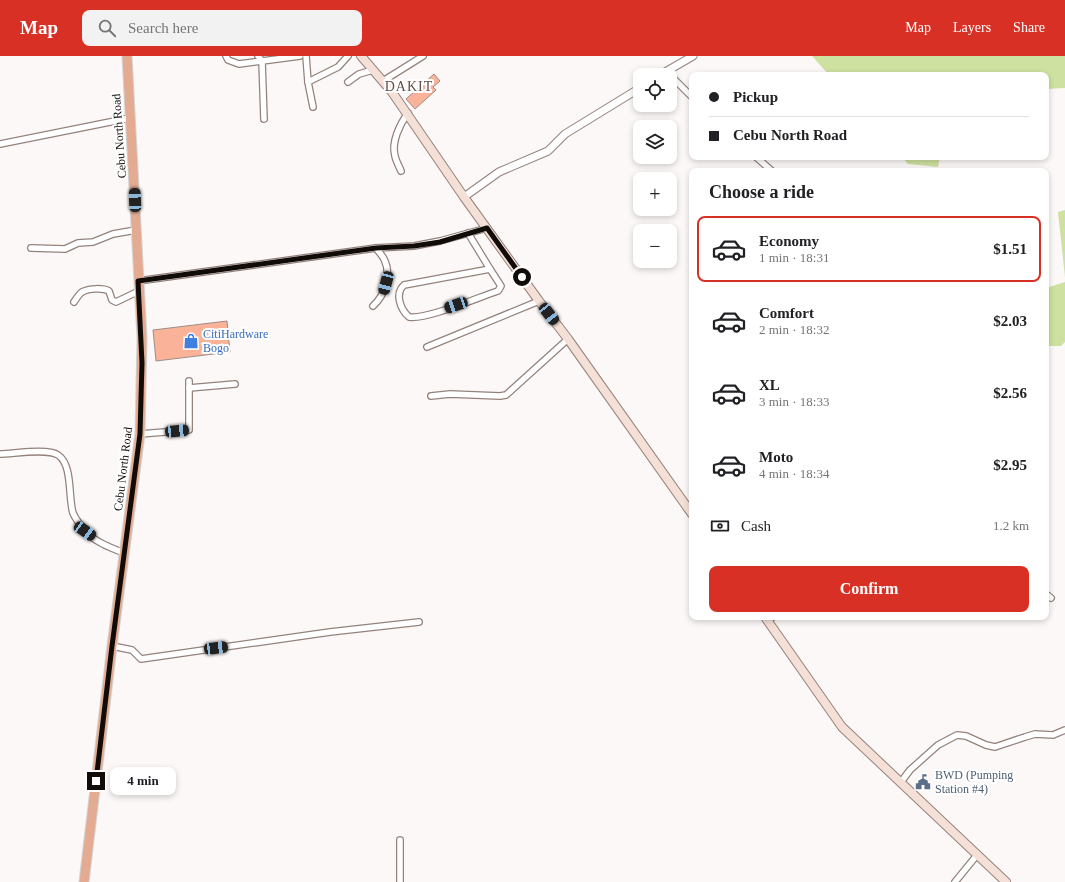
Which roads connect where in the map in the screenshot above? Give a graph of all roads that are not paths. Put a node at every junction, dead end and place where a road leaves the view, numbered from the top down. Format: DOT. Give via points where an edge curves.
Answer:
graph roads {
  1 [pos="127,56"];
  2 [pos="226,56"];
  3 [pos="258,56"];
  4 [pos="300,56"];
  5 [pos="306,56"];
  6 [pos="348,56"];
  7 [pos="361,56"];
  8 [pos="423,56"];
  9 [pos="693,56"];
  10 [pos="262,61"];
  11 [pos="675,68"];
  12 [pos="373,70"];
  13 [pos="383,81"];
  14 [pos="308,82"];
  15 [pos="348,82"];
  16 [pos="677,84"];
  17 [pos="633,92"];
  18 [pos="689,94"];
  19 [pos="313,107"];
  20 [pos="408,113"];
  21 [pos="130,118"];
  22 [pos="264,118"];
  23 [pos="0,144"];
  24 [pos="759,160"];
  25 [pos="769,168"];
  26 [pos="401,171"];
  27 [pos="464,197"];
  28 [pos="487,228"];
  29 [pos="136,230"];
  30 [pos="468,233"];
  31 [pos="31,248"];
  32 [pos="376,248"];
  33 [pos="490,269"];
  34 [pos="138,281"];
  35 [pos="139,291"];
  36 [pos="539,301"];
  37 [pos="74,302"];
  38 [pos="373,306"];
  39 [pos="568,339"];
  40 [pos="427,347"];
  41 [pos="189,381"];
  42 [pos="235,384"];
  43 [pos="189,388"];
  44 [pos="432,396"];
  45 [pos="140,434"];
  46 [pos="0,454"];
  47 [pos="689,510"];
  48 [pos="124,553"];
  49 [pos="769,620"];
  50 [pos="419,622"];
  51 [pos="112,646"];
  52 [pos="1065,730"];
  53 [pos="901,782"];
  54 [pos="400,840"];
  55 [pos="977,855"];
  56 [pos="84,882"];
  57 [pos="400,882"];
  58 [pos="955,882"];
  59 [pos="1006,882"];
  1 -- 21 [label="highway, Cebu North Road"];
  2 -- 10 [label="street" via="232,63 239,64"];
  3 -- 10 [label="street"];
  4 -- 10 [label="street"];
  5 -- 14 [label="street"];
  6 -- 14 [label="street" via="342,65 332,72"];
  7 -- 12 [label="main road"];
  8 -- 13 [label="street"];
  9 -- 11 [label="street"];
  10 -- 22 [label="street"];
  12 -- 13 [label="main road"];
  12 -- 15 [label="street" via="359,74"];
  13 -- 20 [label="main road"];
  14 -- 19 [label="street"];
  16 -- 18 [label="street"];
  17 -- 27 [label="street" via="565,134 548,151 499,172"];
  20 -- 26 [label="street" via="394,144 394,155"];
  20 -- 27 [label="main road"];
  21 -- 23 [label="street"];
  21 -- 29 [label="highway, Cebu North Road"];
  24 -- 25 [label="street"];
  27 -- 28 [label="main road"];
  28 -- 30 [label="street"];
  28 -- 36 [label="main road"];
  29 -- 31 [label="street" via="114,234 93,242 78,243 65,249"];
  29 -- 34 [label="highway, Cebu North Road"];
  30 -- 32 [label="street" via="440,242"];
  30 -- 33 [label="street"];
  32 -- 34 [label="street"];
  32 -- 38 [label="street" via="384,258 386,283 380,300"];
  33 -- 33 [label="street" via="404,285 399,292 402,309 409,318 414,318 498,291 501,286"];
  34 -- 35 [label="highway, Cebu North Road"];
  35 -- 37 [label="street" via="116,302 104,288 87,290"];
  35 -- 45 [label="highway, Cebu North Road" via="142,363"];
  36 -- 39 [label="main road"];
  36 -- 40 [label="street"];
  39 -- 44 [label="street" via="506,395"];
  39 -- 47 [label="main road"];
  41 -- 43 [label="street"];
  42 -- 43 [label="street"];
  43 -- 45 [label="street" via="189,430"];
  45 -- 48 [label="highway, Cebu North Road"];
  46 -- 48 [label="street" via="57,454 64,461 69,477 74,514 85,531 106,547"];
  48 -- 51 [label="highway, Cebu North Road"];
  49 -- 53 [label="main road" via="842,727"];
  50 -- 51 [label="street" via="141,659 132,650"];
  51 -- 56 [label="highway, Cebu North Road"];
  52 -- 53 [label="street" via="1053,735 1035,734 995,747 957,735 938,745 910,770"];
  53 -- 55 [label="main road"];
  54 -- 57 [label="street"];
  55 -- 58 [label="street"];
  55 -- 59 [label="main road"];
}
